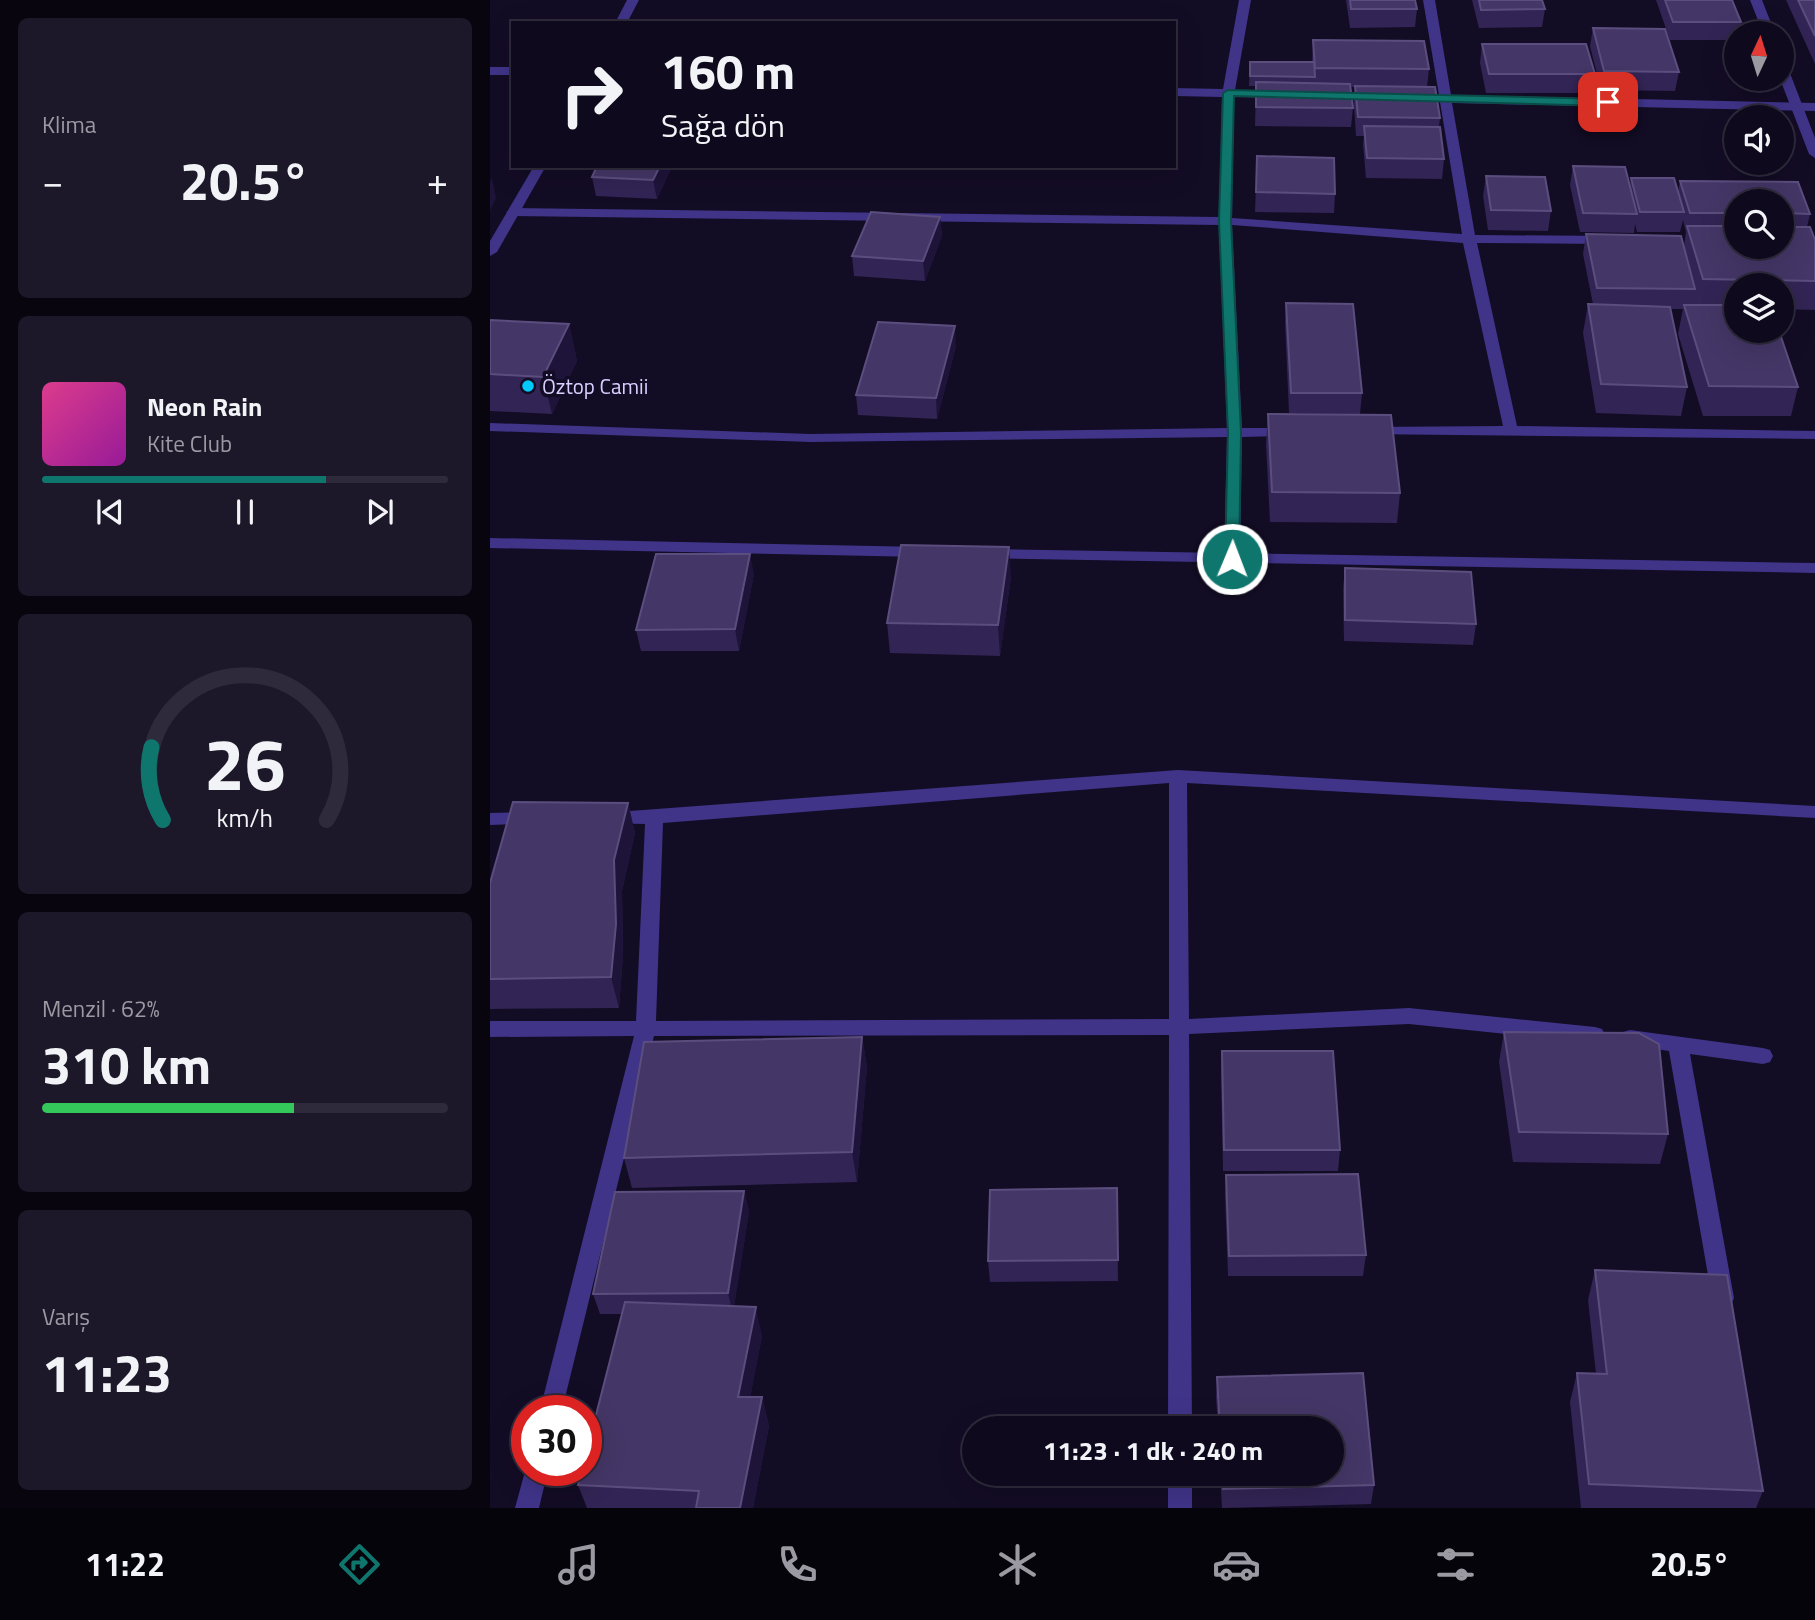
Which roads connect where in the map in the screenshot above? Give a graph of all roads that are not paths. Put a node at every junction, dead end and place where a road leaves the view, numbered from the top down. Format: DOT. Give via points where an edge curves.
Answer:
graph roads {
  1 [pos="633,0"];
  2 [pos="1245,0"];
  3 [pos="1429,0"];
  4 [pos="1756,0"];
  5 [pos="622,21"];
  6 [pos="1764,21"];
  7 [pos="490,71"];
  8 [pos="511,71"];
  9 [pos="1790,91"];
  10 [pos="1176,92"];
  11 [pos="1228,93"];
  12 [pos="1296,95"];
  13 [pos="1392,97"];
  14 [pos="1446,99"];
  15 [pos="1796,107"];
  16 [pos="1815,107"];
  17 [pos="1815,154"];
  18 [pos="539,168"];
  19 [pos="513,212"];
  20 [pos="1225,221"];
  21 [pos="1469,239"];
  22 [pos="1616,241"];
  23 [pos="491,248"];
  24 [pos="490,427"];
  25 [pos="1511,430"];
  26 [pos="1345,431"];
  27 [pos="1304,432"];
  28 [pos="1235,433"];
  29 [pos="1815,435"];
  30 [pos="490,543"];
  31 [pos="943,553"];
  32 [pos="971,553"];
  33 [pos="1232,559"];
  34 [pos="1815,568"];
  35 [pos="1178,776"];
  36 [pos="1815,811"];
  37 [pos="654,817"];
  38 [pos="545,818"];
  39 [pos="586,818"];
  40 [pos="490,819"];
  41 [pos="1180,1027"];
  42 [pos="646,1028"];
  43 [pos="490,1029"];
  44 [pos="1678,1043"];
  45 [pos="1763,1056"];
  46 [pos="1726,1317"];
  47 [pos="555,1395"];
  48 [pos="1180,1416"];
  49 [pos="532,1486"];
  50 [pos="1180,1486"];
  51 [pos="527,1508"];
  52 [pos="1180,1508"];
  1 -- 5 [label="street"];
  2 -- 11 [label="street"];
  3 -- 14 [label="street"];
  4 -- 6 [label="street"];
  7 -- 8 [label="street"];
  9 -- 15 [label="street"];
  10 -- 11 [label="street"];
  11 -- 12 [label="street"];
  11 -- 20 [label="street"];
  13 -- 14 [label="street"];
  14 -- 15 [label="street"];
  14 -- 21 [label="street"];
  15 -- 16 [label="street"];
  15 -- 17 [label="street"];
  18 -- 19 [label="street"];
  19 -- 20 [label="street"];
  19 -- 23 [label="street"];
  20 -- 21 [label="street"];
  20 -- 28 [label="street"];
  21 -- 22 [label="street"];
  21 -- 25 [label="street"];
  24 -- 28 [label="street" via="810,438"];
  25 -- 26 [label="street"];
  25 -- 29 [label="street"];
  27 -- 28 [label="street"];
  28 -- 33 [label="street"];
  30 -- 31 [label="street"];
  32 -- 33 [label="street"];
  33 -- 34 [label="street"];
  35 -- 36 [label="street"];
  35 -- 37 [label="street"];
  35 -- 41 [label="street"];
  37 -- 39 [label="street"];
  37 -- 42 [label="street"];
  38 -- 40 [label="street"];
  41 -- 42 [label="street"];
  41 -- 44 [label="street" via="1409,1016"];
  41 -- 48 [label="street"];
  42 -- 43 [label="street"];
  42 -- 47 [label="street"];
  44 -- 45 [label="street"];
  44 -- 46 [label="street"];
  49 -- 51 [label="street"];
  50 -- 52 [label="street"];
}
